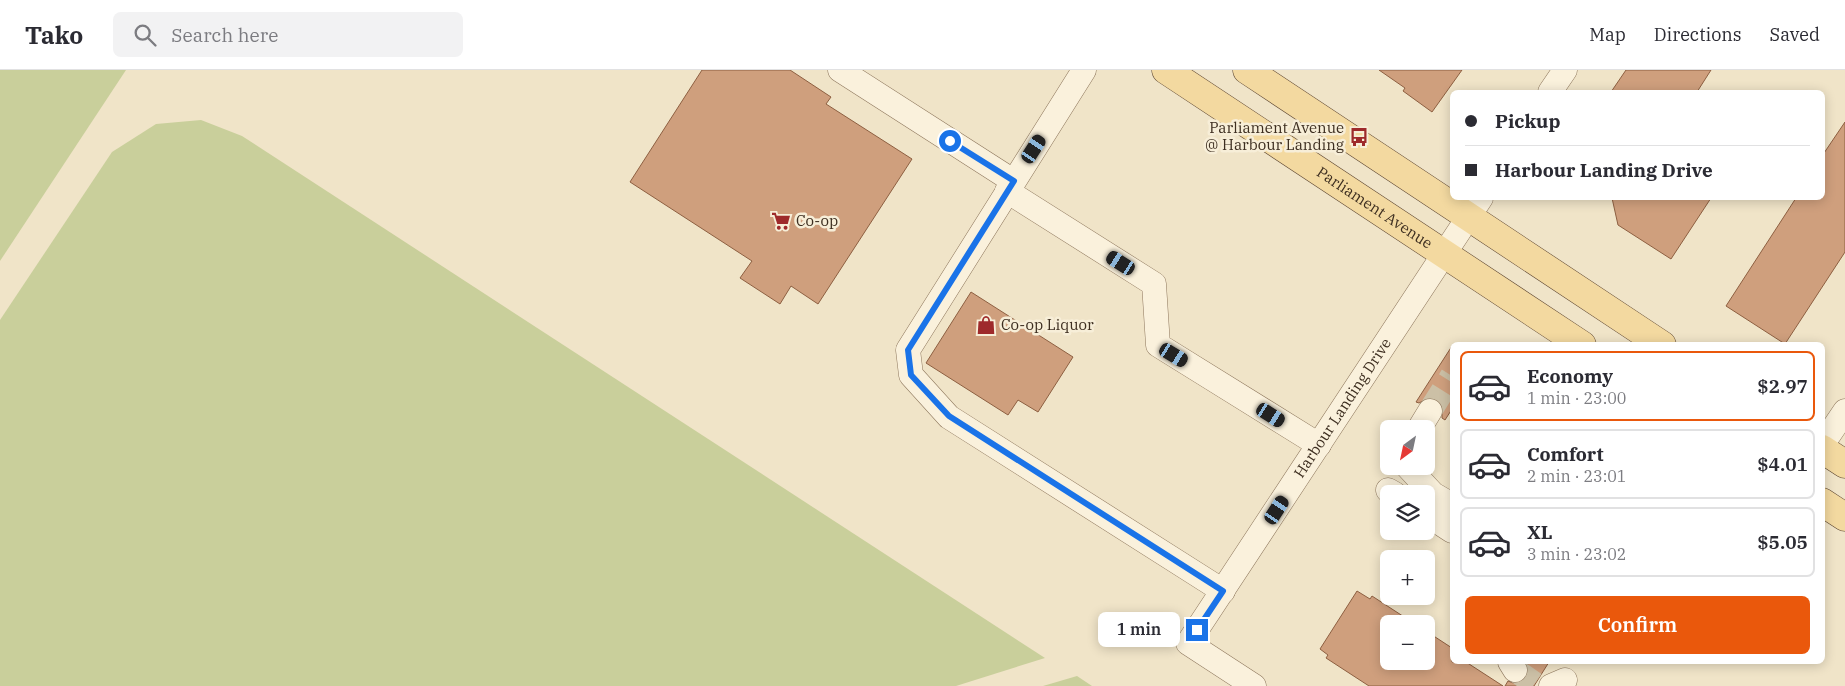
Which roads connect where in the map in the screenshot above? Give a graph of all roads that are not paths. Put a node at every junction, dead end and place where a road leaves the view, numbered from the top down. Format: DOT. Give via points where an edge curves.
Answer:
graph roads {
  1 [pos="840,70"];
  2 [pos="1084,70"];
  3 [pos="1166,70"];
  4 [pos="1247,70"];
  5 [pos="1565,70"];
  6 [pos="1551,90"];
  7 [pos="1010,186"];
  8 [pos="1450,192"];
  9 [pos="1463,200"];
  10 [pos="1475,207"];
  11 [pos="1444,254"];
  12 [pos="1577,342"];
  13 [pos="1658,342"];
  14 [pos="1845,411"];
  15 [pos="1825,442"];
  16 [pos="1319,445"];
  17 [pos="1825,449"];
  18 [pos="1845,464"];
  19 [pos="1415,475"];
  20 [pos="1450,504"];
  21 [pos="1825,504"];
  22 [pos="1845,517"];
  23 [pos="1435,520"];
  24 [pos="1450,530"];
  25 [pos="1223,591"];
  26 [pos="1254,686"];
  1 -- 7 [label="street"];
  2 -- 7 [label="street"];
  3 -- 11 [label="main road, Parliament Avenue"];
  4 -- 8 [label="main road"];
  5 -- 6 [label="street"];
  7 -- 16 [label="street" via="1154,284 1158,346"];
  7 -- 25 [label="street" via="908,350 911,375 949,416"];
  9 -- 10 [label="main road"];
  10 -- 11 [label="street, Harbour Landing Drive"];
  10 -- 13 [label="main road"];
  11 -- 12 [label="main road, Parliament Avenue"];
  11 -- 16 [label="street, Harbour Landing Drive"];
  14 -- 15 [label="street"];
  16 -- 25 [label="street, Harbour Landing Drive"];
  17 -- 18 [label="main road"];
  19 -- 20 [label="street" via="1433,494"];
  21 -- 22 [label="main road"];
  23 -- 24 [label="street"];
  25 -- 26 [label="street, Harbour Landing Drive" via="1188,644"];
}
